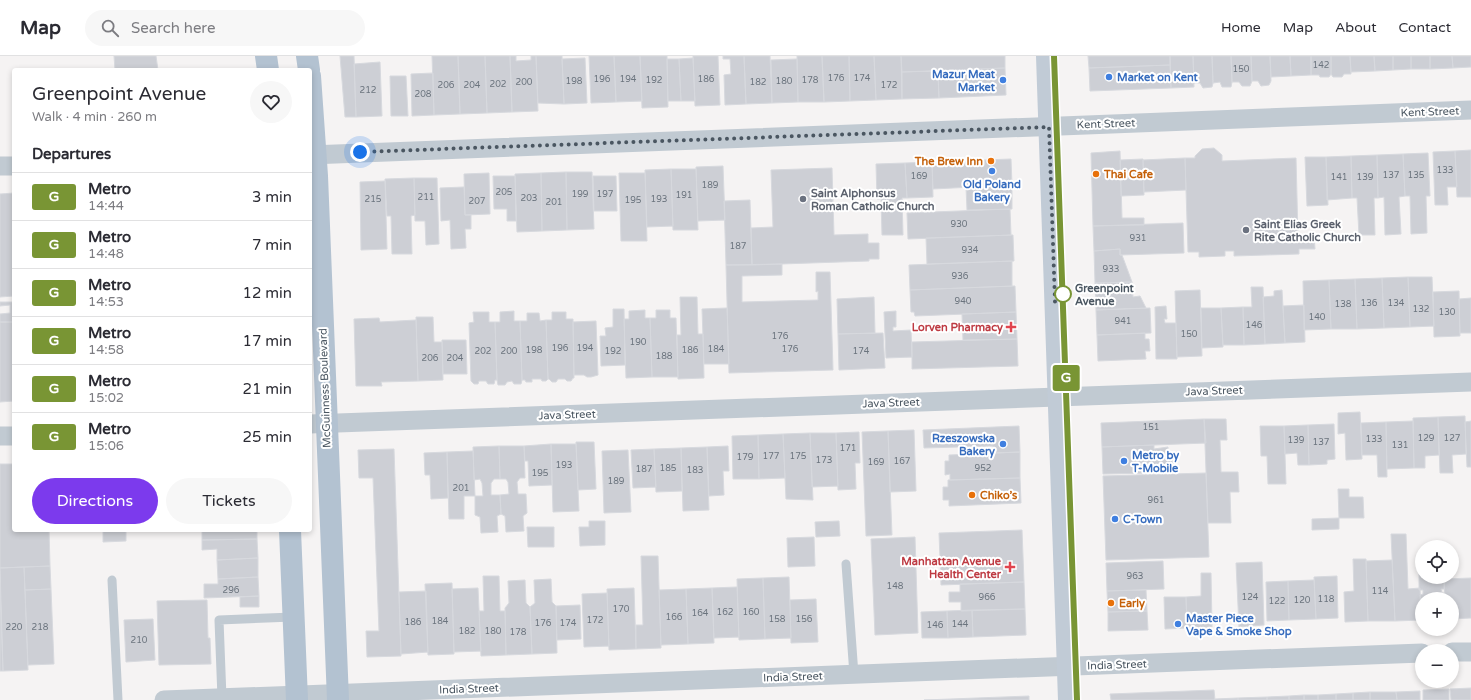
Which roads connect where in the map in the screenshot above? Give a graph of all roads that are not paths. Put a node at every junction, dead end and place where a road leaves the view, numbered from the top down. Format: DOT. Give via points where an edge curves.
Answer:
graph roads {
  1 [pos="266,56"];
  2 [pos="307,56"];
  3 [pos="1047,56"];
  4 [pos="268,68"];
  5 [pos="309,68"];
  6 [pos="1471,110"];
  7 [pos="1049,127"];
  8 [pos="312,128"];
  9 [pos="313,154"];
  10 [pos="0,166"];
  11 [pos="12,166"];
  12 [pos="1471,382"];
  13 [pos="1059,397"];
  14 [pos="318,423"];
  15 [pos="0,436"];
  16 [pos="12,436"];
  17 [pos="290,532"];
  18 [pos="846,564"];
  19 [pos="112,580"];
  20 [pos="294,617"];
  21 [pos="1459,652"];
  22 [pos="1471,652"];
  23 [pos="1415,653"];
  24 [pos="1068,667"];
  25 [pos="854,674"];
  26 [pos="337,697"];
  27 [pos="222,698"];
  28 [pos="297,698"];
  29 [pos="118,700"];
  30 [pos="164,700"];
  31 [pos="1069,700"];
  1 -- 4 [label="main road"];
  2 -- 5 [label="main road"];
  3 -- 7 [label="street"];
  6 -- 7 [label="street, Kent Street"];
  7 -- 9 [label="street, Kent Street"];
  7 -- 13 [label="street"];
  8 -- 9 [label="main road, McGuinness Boulevard"];
  9 -- 14 [label="main road, McGuinness Boulevard"];
  10 -- 11 [label="street"];
  12 -- 13 [label="street, Java Street"];
  13 -- 14 [label="street, Java Street"];
  13 -- 24 [label="street"];
  14 -- 26 [label="main road, McGuinness Boulevard"];
  15 -- 16 [label="street"];
  17 -- 20 [label="main road"];
  18 -- 25 [label="lane"];
  19 -- 29 [label="lane"];
  20 -- 27 [label="lane" via="219,620"];
  20 -- 28 [label="main road"];
  21 -- 22 [label="street"];
  23 -- 24 [label="street, India Street"];
  24 -- 25 [label="street, India Street"];
  24 -- 31 [label="street"];
  25 -- 26 [label="street, India Street"];
  26 -- 28 [label="street, India Street"];
  27 -- 28 [label="street, India Street"];
  27 -- 30 [label="street, India Street"];
}
